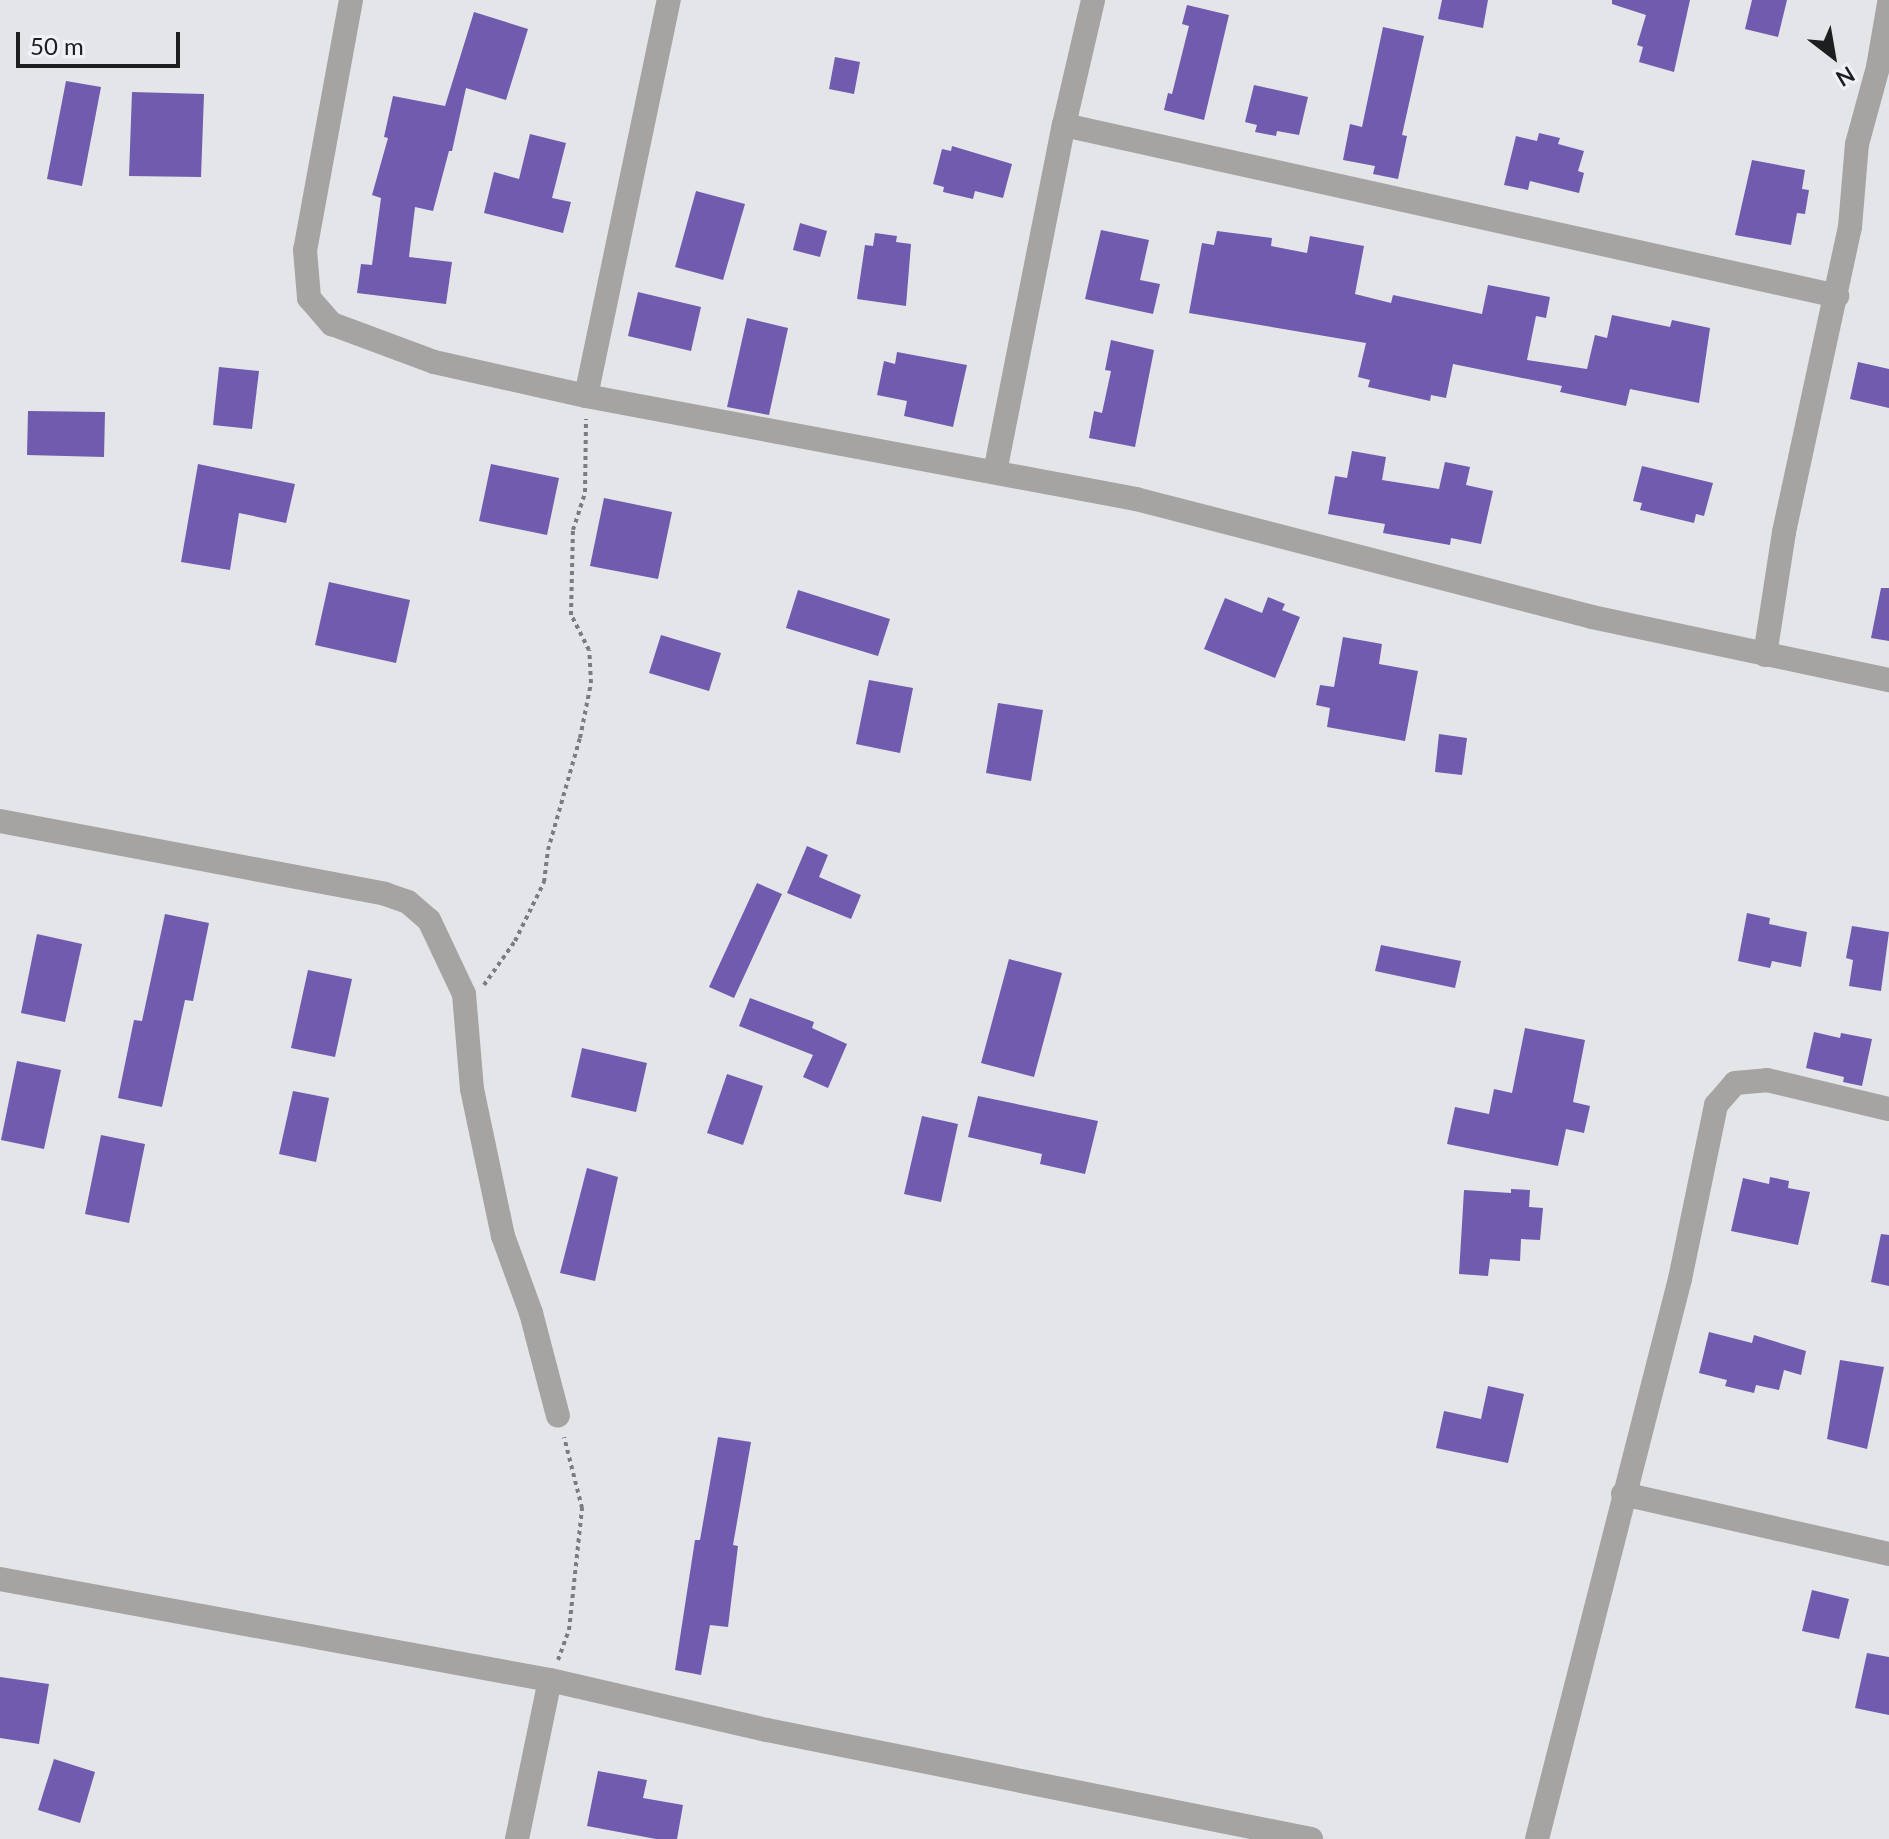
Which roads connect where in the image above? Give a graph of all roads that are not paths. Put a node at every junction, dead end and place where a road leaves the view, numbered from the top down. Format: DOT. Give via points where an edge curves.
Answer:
graph roads {
  1 [pos="351,0"];
  2 [pos="669,0"];
  3 [pos="1093,0"];
  4 [pos="1889,3"];
  5 [pos="1884,68"];
  6 [pos="1064,125"];
  7 [pos="1837,296"];
  8 [pos="586,396"];
  9 [pos="995,472"];
  10 [pos="1765,655"];
  11 [pos="1889,680"];
  12 [pos="0,821"];
  13 [pos="1889,1109"];
  14 [pos="558,1416"];
  15 [pos="1623,1494"];
  16 [pos="1889,1554"];
  17 [pos="0,1579"];
  18 [pos="550,1680"];
  19 [pos="1272,1836"];
  20 [pos="517,1839"];
  21 [pos="1311,1839"];
  22 [pos="1537,1839"];
  1 -- 8 [label="street" via="305,250 309,298 332,324 389,347"];
  2 -- 8 [label="street"];
  3 -- 6 [label="street"];
  4 -- 5 [label="street"];
  5 -- 7 [label="street" via="1857,144"];
  6 -- 7 [label="street"];
  6 -- 9 [label="street"];
  7 -- 10 [label="street" via="1784,532"];
  8 -- 9 [label="street"];
  9 -- 10 [label="street" via="1136,499 1592,617"];
  10 -- 11 [label="street"];
  12 -- 14 [label="street" via="356,887 408,902 429,920 464,994 472,1089 503,1236 531,1313"];
  13 -- 15 [label="street" via="1767,1080 1735,1083 1716,1105 1680,1279"];
  15 -- 16 [label="street"];
  15 -- 22 [label="street"];
  17 -- 18 [label="street"];
  18 -- 19 [label="street"];
  18 -- 20 [label="street"];
  19 -- 21 [label="street"];
}
